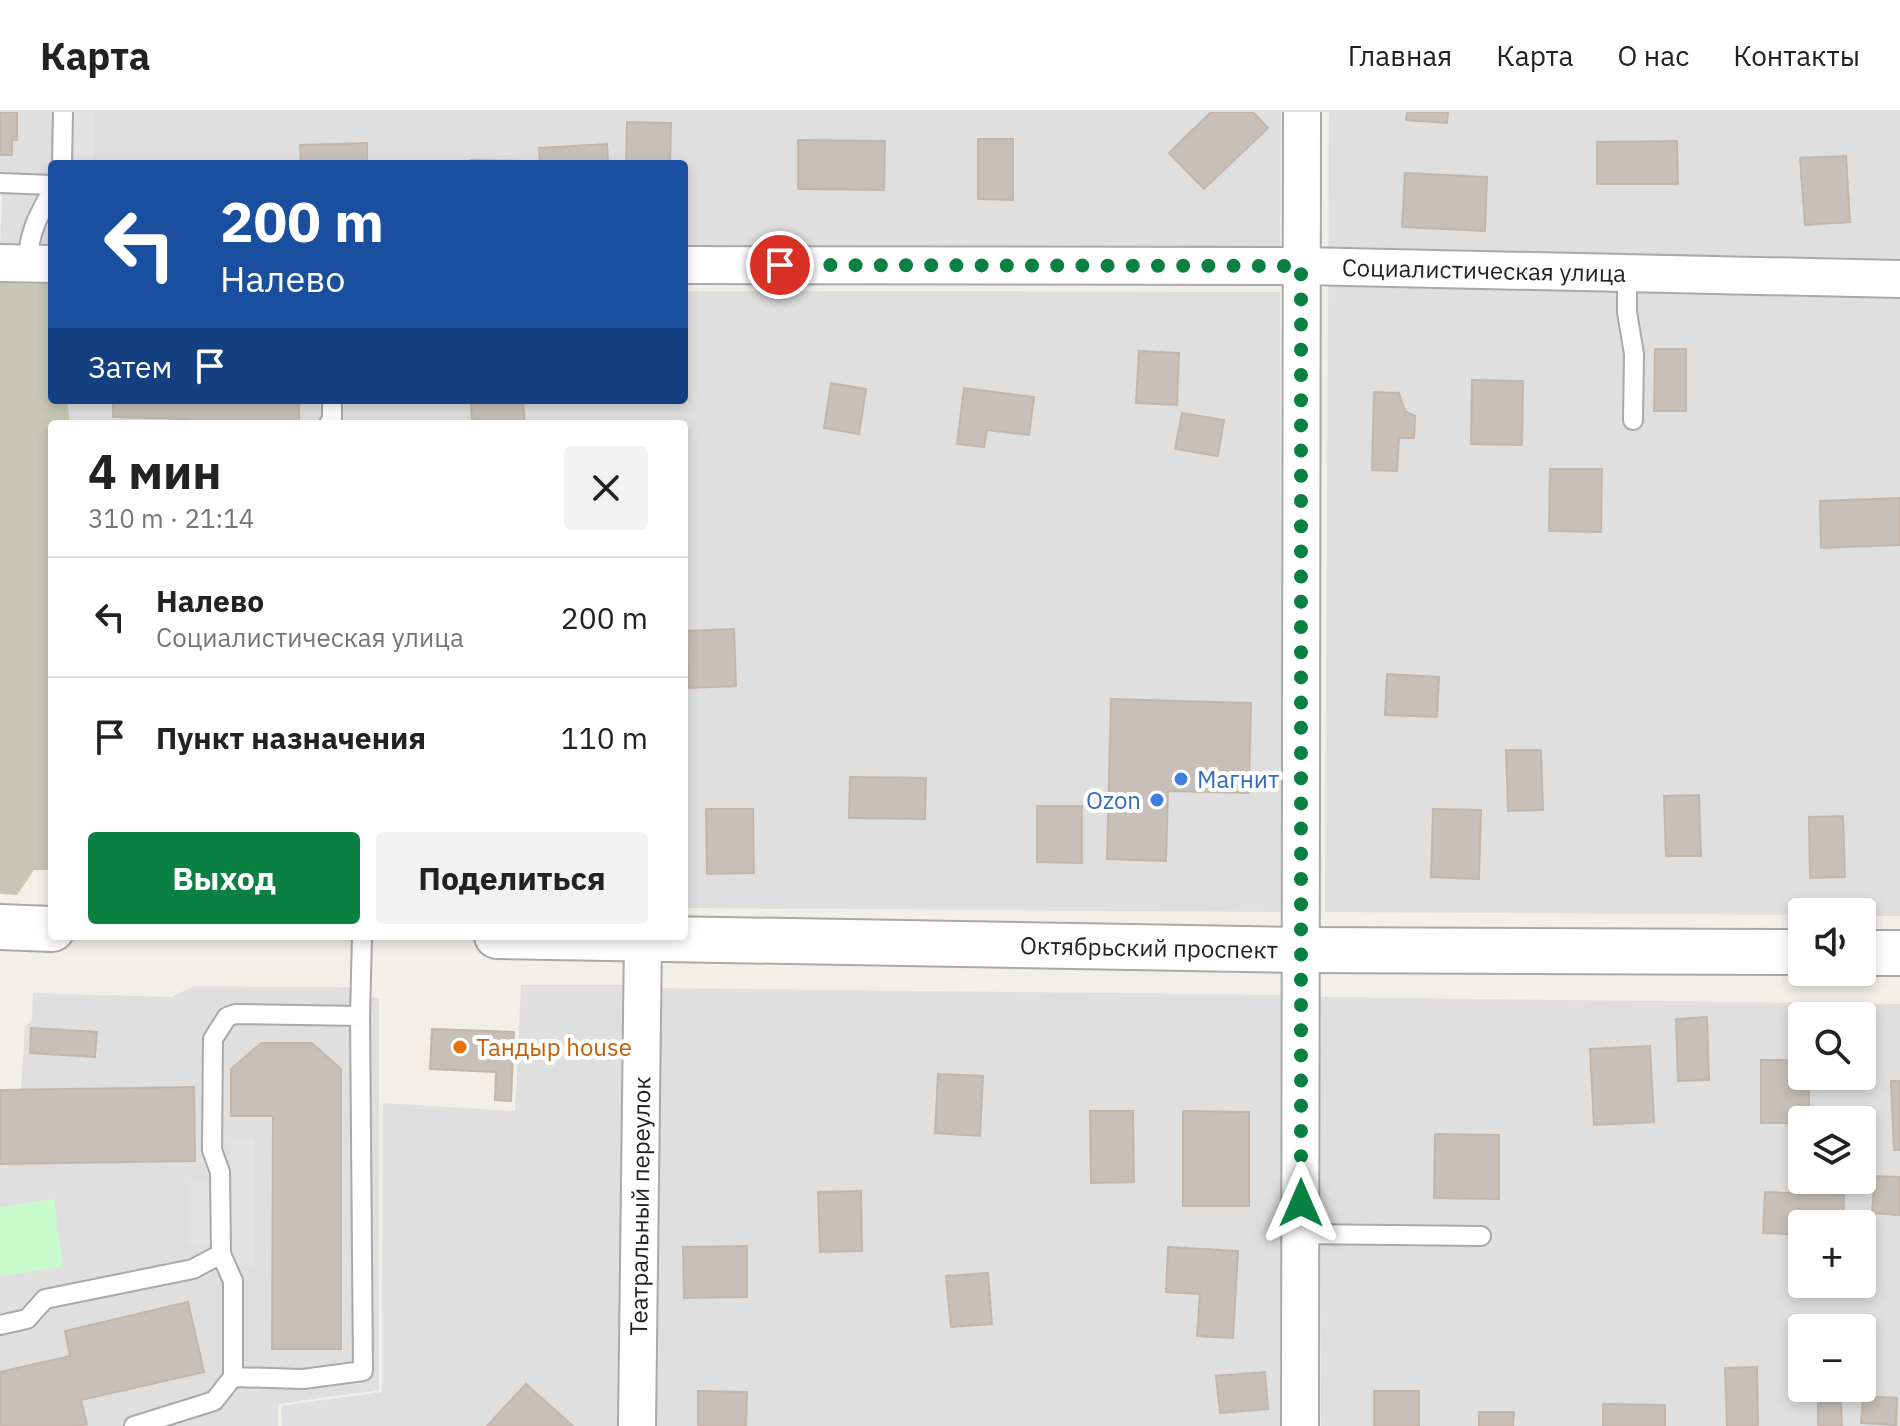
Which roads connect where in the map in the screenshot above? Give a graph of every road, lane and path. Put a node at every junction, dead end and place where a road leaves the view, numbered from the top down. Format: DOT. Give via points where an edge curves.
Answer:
graph roads {
  1 [pos="63,112"];
  2 [pos="1302,112"];
  3 [pos="62,160"];
  4 [pos="0,183"];
  5 [pos="48,185"];
  6 [pos="48,198"];
  7 [pos="27,263"];
  8 [pos="688,265"];
  9 [pos="1301,266"];
  10 [pos="1627,274"];
  11 [pos="1900,279"];
  12 [pos="1633,420"];
  13 [pos="0,927"];
  14 [pos="48,929"];
  15 [pos="688,938"];
  16 [pos="362,940"];
  17 [pos="643,940"];
  18 [pos="1303,950"];
  19 [pos="1788,952"];
  20 [pos="1876,953"];
  21 [pos="1900,953"];
  22 [pos="360,1016"];
  23 [pos="1301,1234"];
  24 [pos="1481,1236"];
  25 [pos="221,1254"];
  26 [pos="0,1325"];
  27 [pos="233,1377"];
  28 [pos="134,1426"];
  29 [pos="637,1426"];
  30 [pos="1300,1426"];
  1 -- 3 [label="lane"];
  2 -- 9 [label="street"];
  4 -- 5 [label="lane"];
  6 -- 7 [label="lane" via="33,223"];
  8 -- 9 [label="street, Социалистическая улица"];
  9 -- 10 [label="street, Социалистическая улица"];
  9 -- 18 [label="street"];
  10 -- 11 [label="street, Социалистическая улица"];
  10 -- 12 [label="lane"];
  13 -- 14 [label="street"];
  15 -- 18 [label="street, Октябрьский проспект"];
  16 -- 22 [label="lane"];
  17 -- 29 [label="street, Театральный переулок"];
  18 -- 19 [label="street, Октябрьский проспект"];
  18 -- 23 [label="street"];
  20 -- 21 [label="street"];
  22 -- 25 [label="lane" via="235,1014 227,1017 213,1039 212,1150 220,1172"];
  22 -- 27 [label="lane" via="363,1371 303,1379"];
  23 -- 24 [label="lane"];
  23 -- 30 [label="street"];
  25 -- 26 [label="lane" via="193,1269 45,1299 27,1319"];
  25 -- 27 [label="lane" via="233,1281"];
  27 -- 28 [label="lane" via="214,1401"];
}
